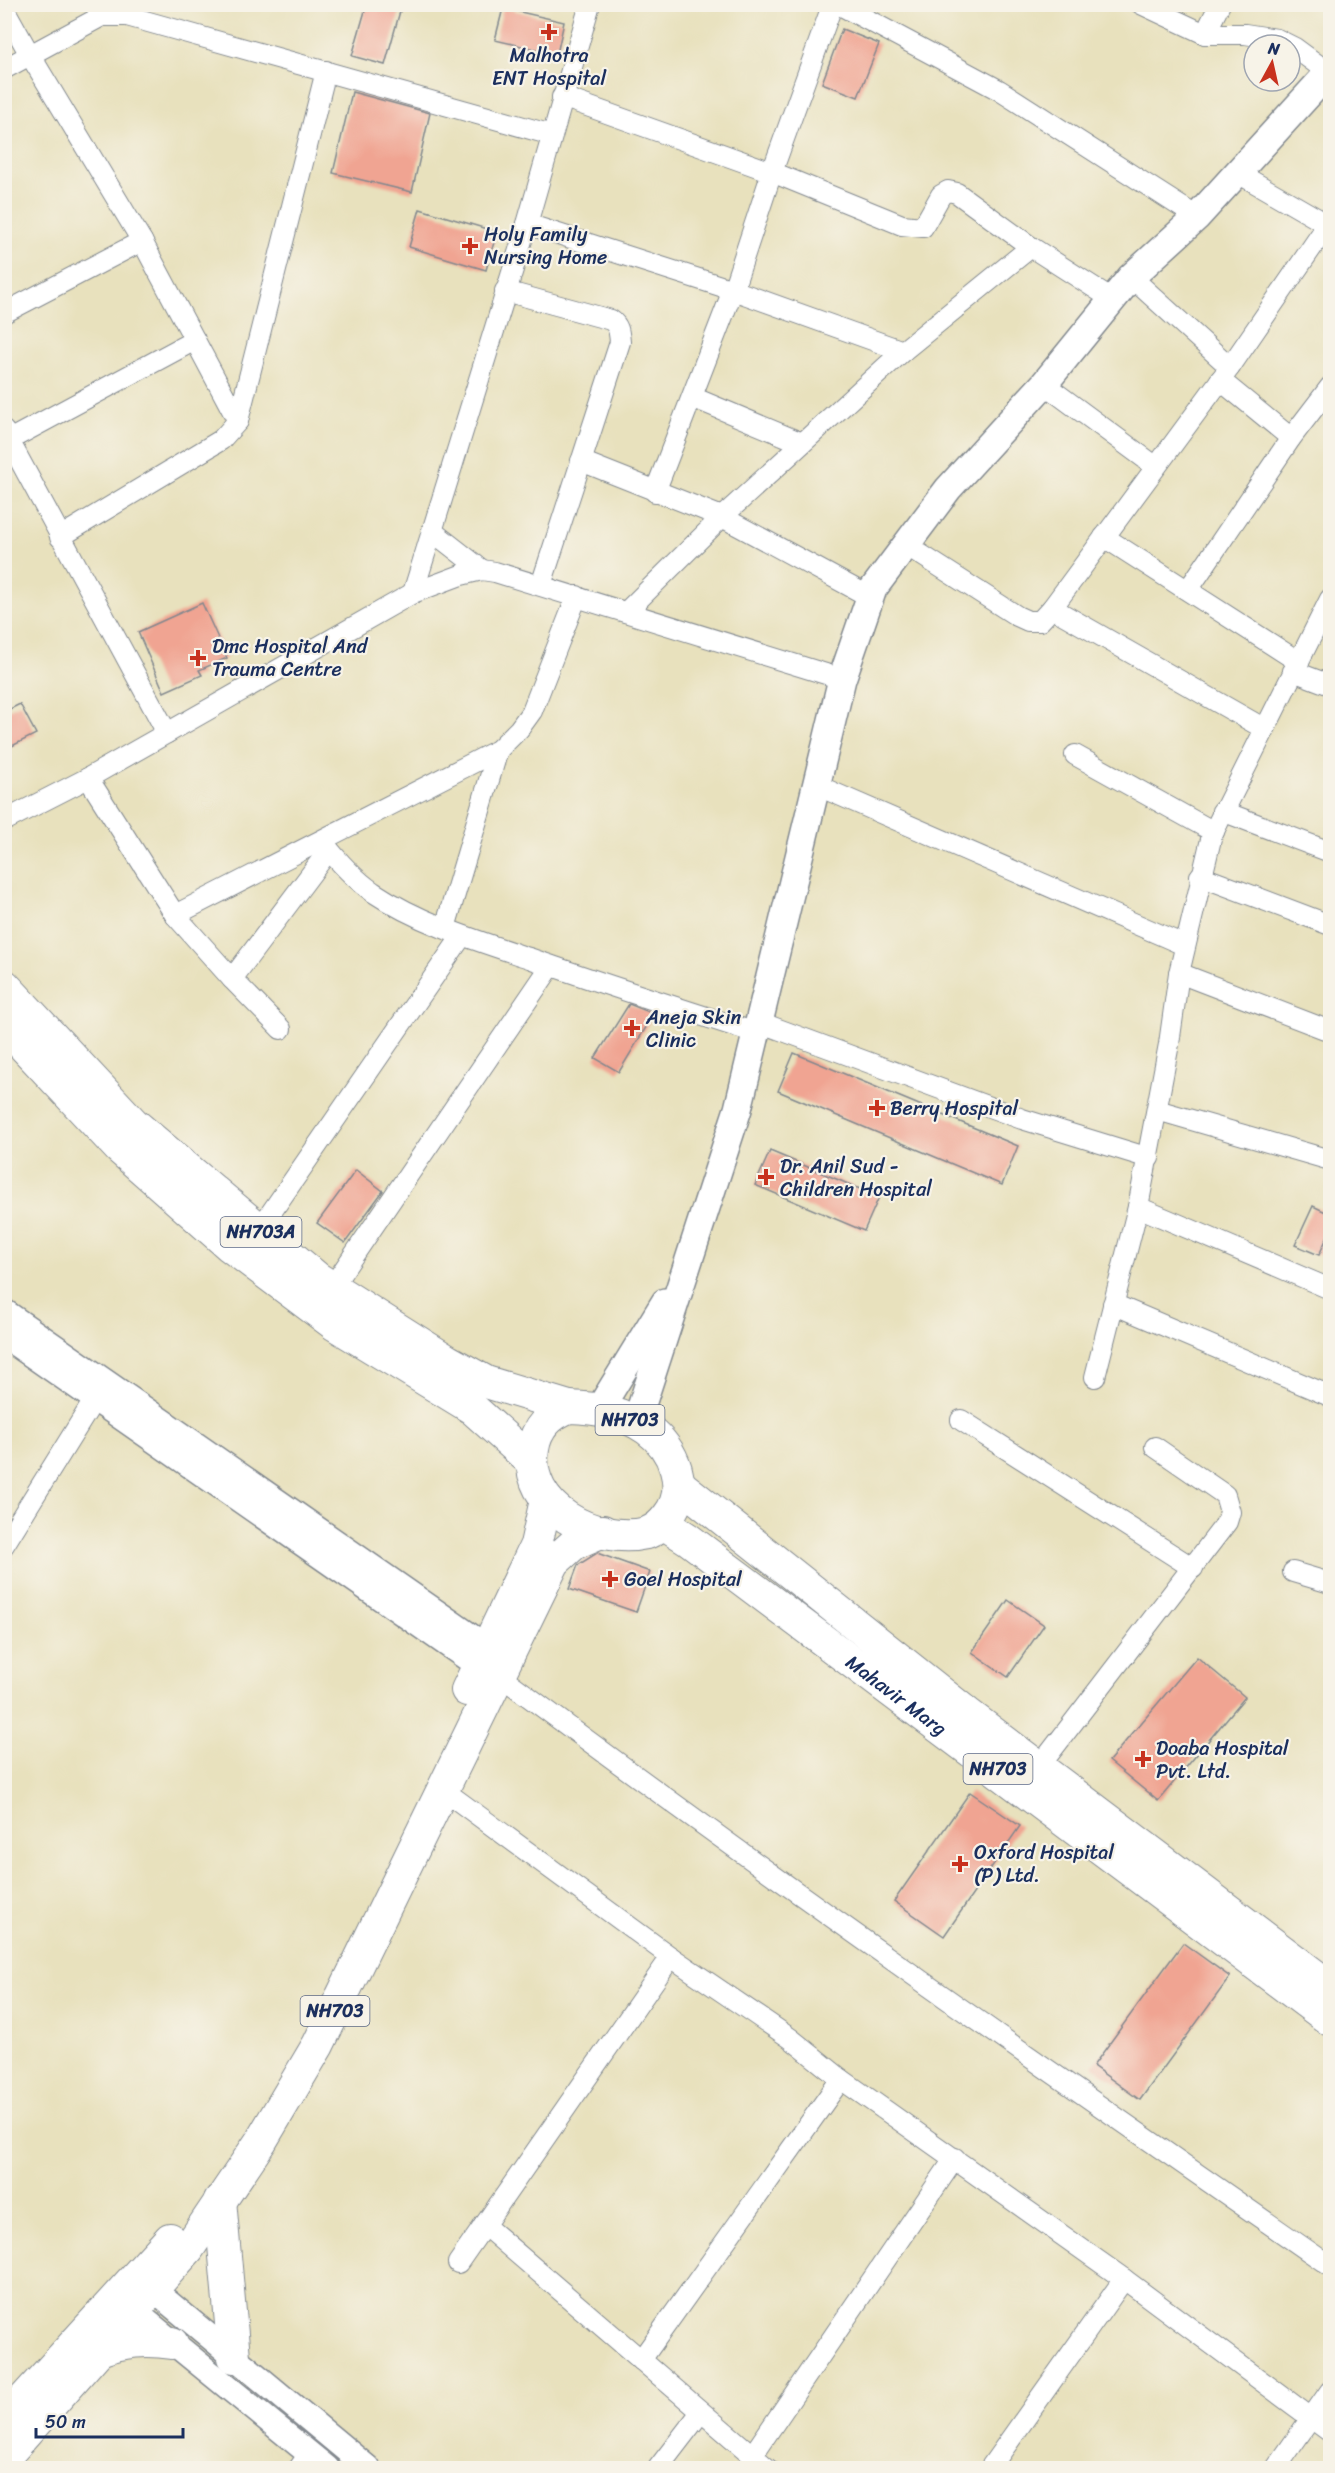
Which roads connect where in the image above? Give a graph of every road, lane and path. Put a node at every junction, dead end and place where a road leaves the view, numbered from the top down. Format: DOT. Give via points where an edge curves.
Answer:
graph roads {
  1 [pos="590,4"];
  2 [pos="1141,4"];
  3 [pos="1220,4"];
  4 [pos="836,6"];
  5 [pos="4,8"];
  6 [pos="1205,34"];
  7 [pos="30,55"];
  8 [pos="4,69"];
  9 [pos="326,71"];
  10 [pos="1330,72"];
  11 [pos="562,97"];
  12 [pos="552,135"];
  13 [pos="772,172"];
  14 [pos="1238,173"];
  15 [pos="1197,217"];
  16 [pos="527,224"];
  17 [pos="1329,225"];
  18 [pos="142,241"];
  19 [pos="1031,247"];
  20 [pos="1131,277"];
  21 [pos="733,290"];
  22 [pos="506,291"];
  23 [pos="1113,299"];
  24 [pos="4,313"];
  25 [pos="195,340"];
  26 [pos="903,351"];
  27 [pos="1225,373"];
  28 [pos="1044,384"];
  29 [pos="1330,387"];
  30 [pos="692,397"];
  31 [pos="238,421"];
  32 [pos="7,436"];
  33 [pos="1291,438"];
  34 [pos="802,443"];
  35 [pos="581,461"];
  36 [pos="1155,466"];
  37 [pos="655,492"];
  38 [pos="722,517"];
  39 [pos="432,531"];
  40 [pos="60,537"];
  41 [pos="1104,537"];
  42 [pos="906,545"];
  43 [pos="482,570"];
  44 [pos="541,585"];
  45 [pos="1188,590"];
  46 [pos="413,593"];
  47 [pos="577,596"];
  48 [pos="870,597"];
  49 [pos="1330,599"];
  50 [pos="1052,608"];
  51 [pos="626,612"];
  52 [pos="1296,667"];
  53 [pos="842,680"];
  54 [pos="1330,685"];
  55 [pos="1263,728"];
  56 [pos="167,733"];
  57 [pos="498,750"];
  58 [pos="1075,755"];
  59 [pos="88,778"];
  60 [pos="816,785"];
  61 [pos="1222,811"];
  62 [pos="4,821"];
  63 [pos="1214,832"];
  64 [pos="325,845"];
  65 [pos="1330,852"];
  66 [pos="1200,876"];
  67 [pos="175,915"];
  68 [pos="1330,924"];
  69 [pos="454,932"];
  70 [pos="1184,945"];
  71 [pos="551,966"];
  72 [pos="1179,973"];
  73 [pos="232,979"];
  74 [pos="4,985"];
  75 [pos="4,1025"];
  76 [pos="758,1027"];
  77 [pos="281,1029"];
  78 [pos="1330,1031"];
  79 [pos="1157,1110"];
  80 [pos="1149,1158"];
  81 [pos="1330,1160"];
  82 [pos="1138,1207"];
  83 [pos="259,1230"];
  84 [pos="688,1265"];
  85 [pos="332,1287"];
  86 [pos="1330,1289"];
  87 [pos="1113,1304"];
  88 [pos="4,1311"];
  89 [pos="4,1336"];
  90 [pos="1095,1377"];
  91 [pos="1330,1396"];
  92 [pos="96,1397"];
  93 [pos="569,1407"];
  94 [pos="600,1408"];
  95 [pos="962,1420"];
  96 [pos="636,1423"];
  97 [pos="1155,1447"];
  98 [pos="531,1461"];
  99 [pos="680,1485"];
  100 [pos="546,1500"];
  101 [pos="663,1523"];
  102 [pos="603,1531"];
  103 [pos="4,1545"];
  104 [pos="1193,1568"];
  105 [pos="1293,1572"];
  106 [pos="1330,1583"];
  107 [pos="488,1662"];
  108 [pos="1039,1767"];
  109 [pos="442,1789"];
  110 [pos="671,1957"];
  111 [pos="1330,1987"];
  112 [pos="1330,2020"];
  113 [pos="293,2067"];
  114 [pos="841,2079"];
  115 [pos="955,2158"];
  116 [pos="220,2200"];
  117 [pos="484,2225"];
  118 [pos="458,2263"];
  119 [pos="1330,2266"];
  120 [pos="1124,2279"];
  121 [pos="134,2293"];
  122 [pos="172,2343"];
  123 [pos="99,2350"];
  124 [pos="234,2358"];
  125 [pos="641,2360"];
  126 [pos="1330,2391"];
  127 [pos="701,2412"];
  128 [pos="1312,2418"];
  129 [pos="4,2421"];
  130 [pos="1330,2432"];
  131 [pos="752,2456"];
  132 [pos="4,2458"];
  133 [pos="312,2464"];
  134 [pos="368,2469"];
  135 [pos="658,2469"];
  136 [pos="767,2469"];
  137 [pos="990,2469"];
  138 [pos="1276,2469"];
  1 -- 11 [label="street"];
  2 -- 6 [label="street"];
  3 -- 6 [label="street"];
  4 -- 13 [label="street"];
  4 -- 15 [label="street" via="999,90"];
  5 -- 7 [label="street"];
  6 -- 10 [label="street" via="1277,39"];
  7 -- 8 [label="street"];
  7 -- 9 [label="street" via="102,16 113,15"];
  7 -- 18 [label="street"];
  9 -- 12 [label="street"];
  9 -- 31 [label="street"];
  10 -- 14 [label="main road"];
  11 -- 12 [label="street"];
  11 -- 13 [label="street"];
  12 -- 16 [label="street"];
  13 -- 19 [label="street" via="913,227 926,224 941,195 952,191"];
  13 -- 21 [label="street"];
  14 -- 15 [label="main road"];
  14 -- 17 [label="street"];
  15 -- 20 [label="main road"];
  16 -- 21 [label="street"];
  16 -- 22 [label="street"];
  17 -- 27 [label="street"];
  18 -- 24 [label="street"];
  18 -- 25 [label="street"];
  19 -- 23 [label="street"];
  19 -- 26 [label="street"];
  20 -- 23 [label="main road"];
  20 -- 27 [label="street"];
  21 -- 26 [label="street"];
  21 -- 30 [label="street"];
  22 -- 35 [label="street" via="618,325 620,342"];
  22 -- 39 [label="street"];
  23 -- 28 [label="main road"];
  25 -- 31 [label="street"];
  25 -- 32 [label="street"];
  26 -- 34 [label="street"];
  27 -- 33 [label="street"];
  27 -- 36 [label="street"];
  28 -- 36 [label="street"];
  28 -- 42 [label="main road" via="948,489"];
  29 -- 33 [label="street"];
  30 -- 34 [label="street"];
  30 -- 37 [label="street"];
  31 -- 40 [label="street" via="221,440"];
  32 -- 40 [label="street"];
  33 -- 45 [label="street"];
  34 -- 38 [label="street"];
  35 -- 37 [label="street"];
  35 -- 44 [label="street"];
  36 -- 41 [label="street"];
  37 -- 38 [label="street"];
  38 -- 48 [label="street"];
  38 -- 51 [label="street"];
  39 -- 43 [label="street"];
  39 -- 46 [label="street"];
  40 -- 56 [label="street"];
  41 -- 45 [label="street"];
  41 -- 50 [label="street"];
  42 -- 48 [label="main road"];
  42 -- 50 [label="street" via="1028,621 1040,621"];
  43 -- 44 [label="street"];
  43 -- 46 [label="street"];
  44 -- 47 [label="street"];
  45 -- 52 [label="street"];
  46 -- 56 [label="street"];
  47 -- 51 [label="street"];
  47 -- 57 [label="street" via="532,711"];
  48 -- 53 [label="main road"];
  49 -- 52 [label="street"];
  50 -- 55 [label="street"];
  51 -- 53 [label="street"];
  52 -- 54 [label="street"];
  52 -- 55 [label="street"];
  53 -- 60 [label="main road"];
  55 -- 61 [label="street"];
  56 -- 59 [label="street"];
  57 -- 64 [label="street"];
  57 -- 69 [label="street"];
  58 -- 63 [label="street"];
  59 -- 62 [label="street"];
  59 -- 67 [label="street"];
  60 -- 70 [label="street"];
  60 -- 76 [label="main road"];
  61 -- 63 [label="street"];
  61 -- 65 [label="street"];
  63 -- 66 [label="street"];
  64 -- 67 [label="street"];
  64 -- 69 [label="street" via="372,892 414,916"];
  64 -- 73 [label="street"];
  66 -- 68 [label="street"];
  66 -- 70 [label="street"];
  67 -- 73 [label="street"];
  69 -- 71 [label="street"];
  69 -- 83 [label="street"];
  70 -- 72 [label="street"];
  71 -- 76 [label="street"];
  71 -- 85 [label="street"];
  72 -- 78 [label="street"];
  72 -- 79 [label="street"];
  73 -- 77 [label="street"];
  74 -- 83 [label="highway, NH703A" via="133,1123"];
  75 -- 98 [label="highway, NH703A" via="119,1148 230,1246 334,1324 472,1408"];
  76 -- 80 [label="street" via="1022,1119"];
  76 -- 84 [label="main road" via="738,1109"];
  79 -- 80 [label="street"];
  79 -- 81 [label="street"];
  80 -- 82 [label="street"];
  82 -- 86 [label="street"];
  82 -- 87 [label="street"];
  83 -- 85 [label="highway, NH703A"];
  84 -- 94 [label="main road"];
  84 -- 96 [label="main road"];
  85 -- 93 [label="highway, NH703A" via="486,1382"];
  87 -- 90 [label="street"];
  87 -- 91 [label="street"];
  88 -- 107 [label="street"];
  89 -- 92 [label="street"];
  92 -- 103 [label="street"];
  92 -- 107 [label="street"];
  93 -- 94 [label="highway, NH703"];
  93 -- 98 [label="highway, NH703" via="554,1413 542,1426 534,1440"];
  94 -- 96 [label="highway, NH703"];
  95 -- 104 [label="street"];
  96 -- 99 [label="highway, NH703" via="668,1452"];
  97 -- 104 [label="street" via="1225,1495 1229,1503 1227,1522"];
  98 -- 100 [label="highway" via="535,1481"];
  99 -- 101 [label="highway" via="675,1508"];
  99 -- 108 [label="highway, Mahavir Marg / NH703"];
  100 -- 102 [label="highway" via="578,1524"];
  100 -- 107 [label="highway, NH703" via="536,1545"];
  101 -- 102 [label="highway" via="648,1532 625,1535"];
  101 -- 112 [label="highway, Mahavir Marg / NH703" via="952,1734"];
  102 -- 107 [label="highway, NH703" via="575,1544 554,1562"];
  104 -- 108 [label="street"];
  105 -- 106 [label="street"];
  107 -- 109 [label="highway, NH703"];
  107 -- 113 [label="highway, NH703" via="301,2036"];
  107 -- 119 [label="street" via="727,1844"];
  108 -- 111 [label="highway, Mahavir Marg / NH703"];
  109 -- 110 [label="street"];
  109 -- 113 [label="highway, NH703" via="318,2045"];
  110 -- 114 [label="street" via="790,2038"];
  110 -- 117 [label="street"];
  113 -- 116 [label="highway, NH703"];
  113 -- 121 [label="highway, NH703"];
  114 -- 115 [label="street"];
  114 -- 125 [label="street"];
  115 -- 120 [label="street"];
  115 -- 131 [label="street"];
  116 -- 121 [label="highway, NH703" via="188,2248"];
  116 -- 124 [label="highway"];
  117 -- 118 [label="street"];
  117 -- 125 [label="street"];
  120 -- 128 [label="street"];
  120 -- 137 [label="street"];
  121 -- 122 [label="street"];
  121 -- 123 [label="highway, NH703"];
  121 -- 124 [label="street"];
  121 -- 129 [label="highway, NH703"];
  122 -- 123 [label="highway" via="150,2339 124,2341"];
  122 -- 133 [label="street"];
  123 -- 132 [label="highway, NH703"];
  124 -- 134 [label="street"];
  125 -- 127 [label="street"];
  126 -- 128 [label="street"];
  127 -- 131 [label="street"];
  127 -- 135 [label="street"];
  128 -- 130 [label="street"];
  128 -- 138 [label="street"];
  131 -- 136 [label="street"];
}
